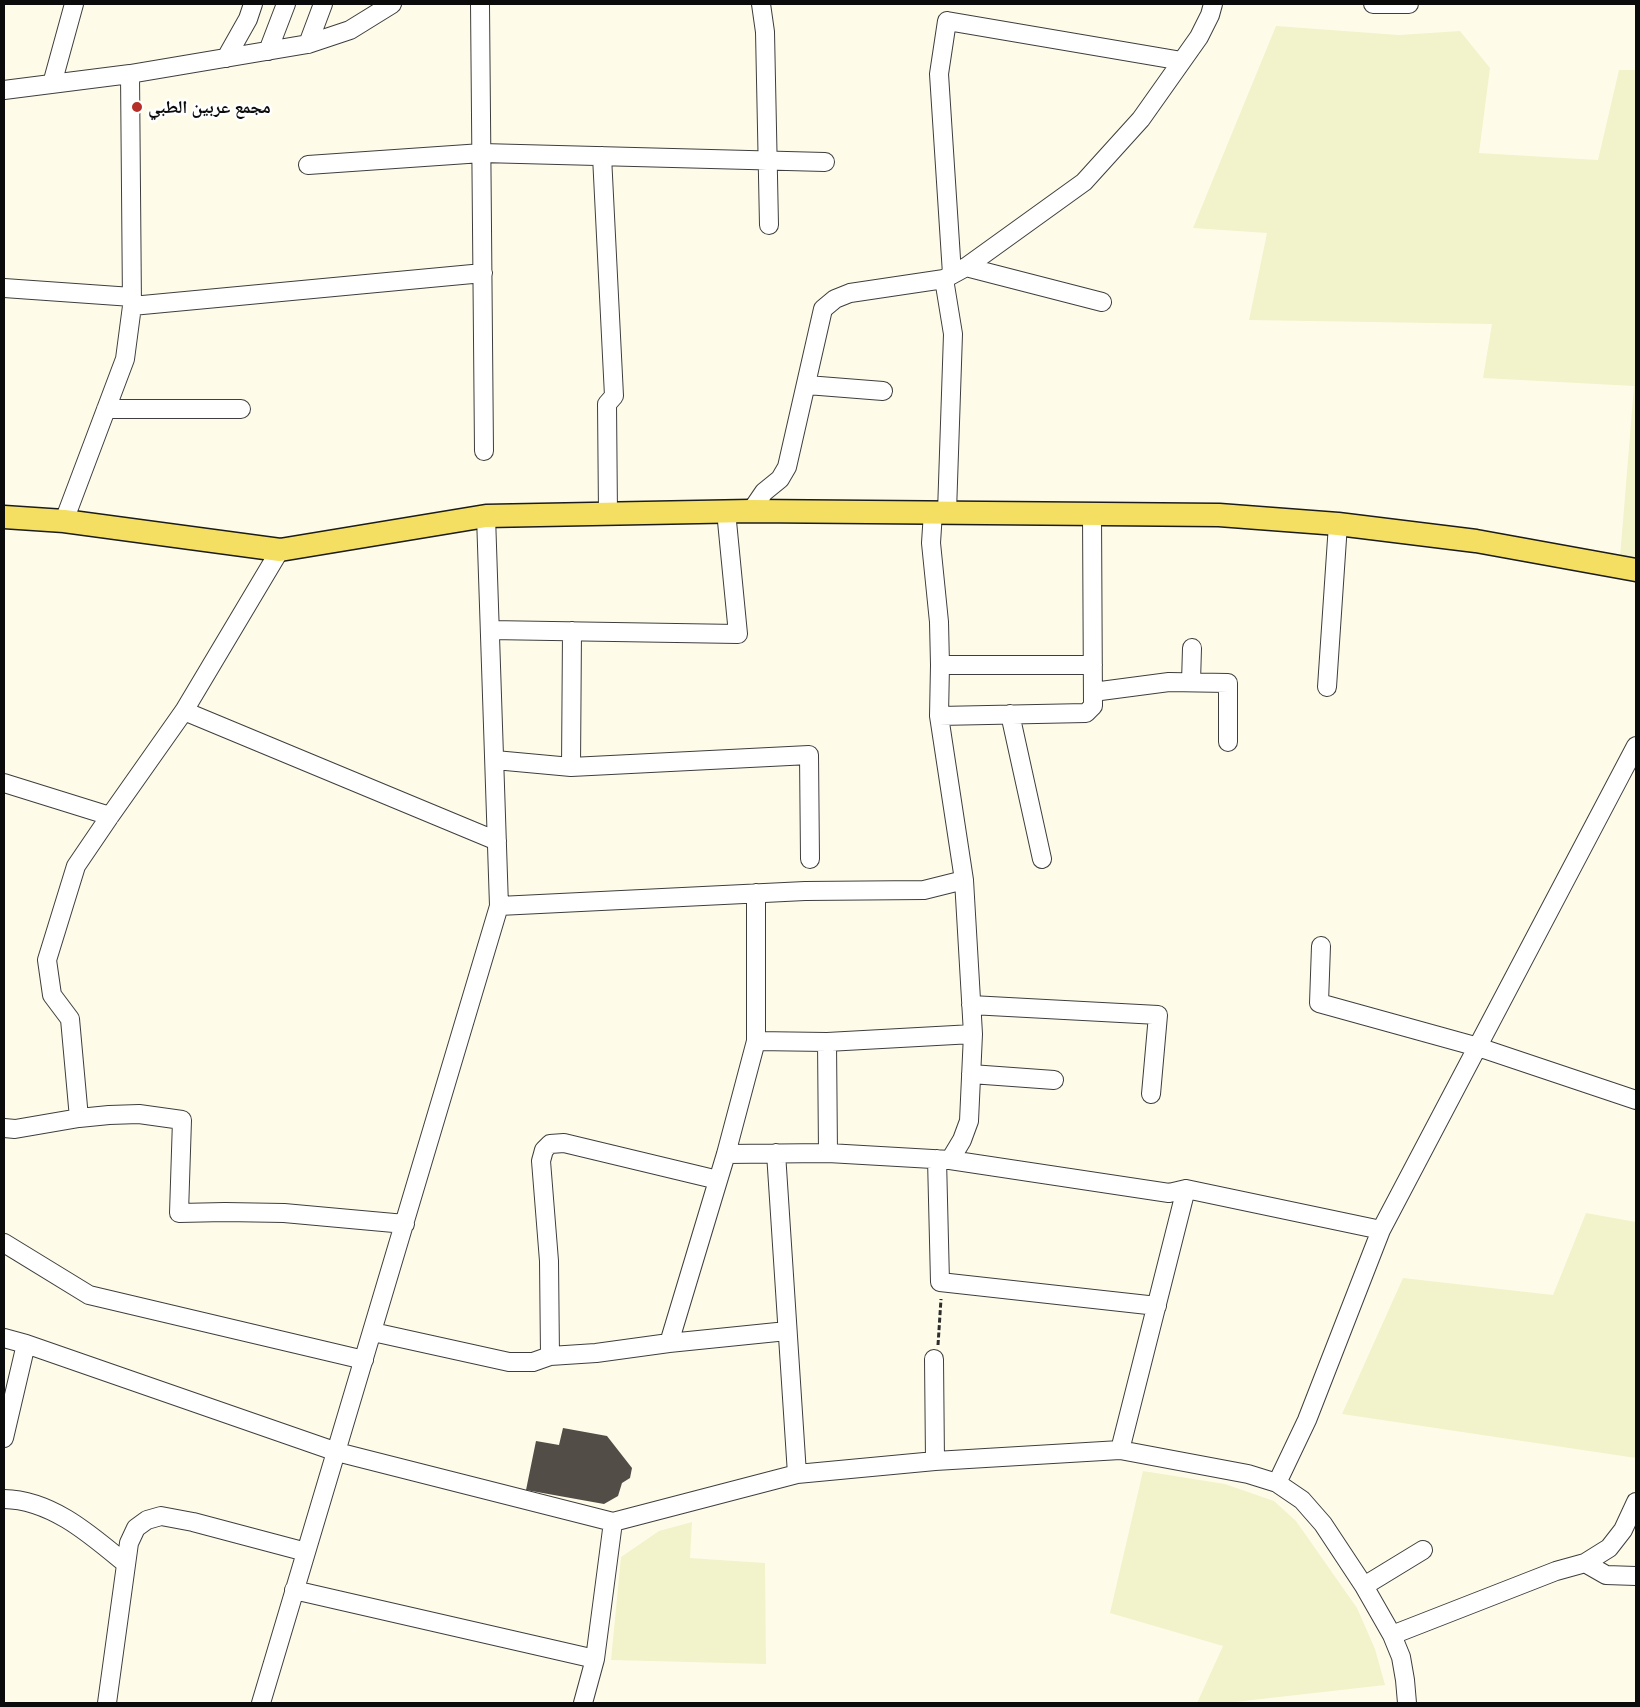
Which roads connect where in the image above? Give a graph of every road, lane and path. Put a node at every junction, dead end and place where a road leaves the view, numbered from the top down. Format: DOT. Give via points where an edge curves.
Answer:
graph roads {
  1 [pos="74,4"];
  2 [pos="253,4"];
  3 [pos="286,4"];
  4 [pos="324,4"];
  5 [pos="392,4"];
  6 [pos="480,4"];
  7 [pos="760,4"];
  8 [pos="1213,4"];
  9 [pos="1373,4"];
  10 [pos="1409,4"];
  11 [pos="308,44"];
  12 [pos="268,50"];
  13 [pos="226,58"];
  14 [pos="1182,61"];
  15 [pos="130,74"];
  16 [pos="52,84"];
  17 [pos="4,90"];
  18 [pos="482,153"];
  19 [pos="602,156"];
  20 [pos="768,160"];
  21 [pos="824,162"];
  22 [pos="308,165"];
  23 [pos="769,224"];
  24 [pos="483,273"];
  25 [pos="954,273"];
  26 [pos="4,288"];
  27 [pos="132,301"];
  28 [pos="1102,302"];
  29 [pos="807,385"];
  30 [pos="883,391"];
  31 [pos="106,409"];
  32 [pos="241,409"];
  33 [pos="484,451"];
  34 [pos="726,511"];
  35 [pos="752,511"];
  36 [pos="940,512"];
  37 [pos="1092,513"];
  38 [pos="608,514"];
  39 [pos="486,516"];
  40 [pos="4,517"];
  41 [pos="64,521"];
  42 [pos="1338,524"];
  43 [pos="280,550"];
  44 [pos="1636,570"];
  45 [pos="490,630"];
  46 [pos="572,631"];
  47 [pos="1192,648"];
  48 [pos="940,665"];
  49 [pos="1092,666"];
  50 [pos="1191,682"];
  51 [pos="1327,687"];
  52 [pos="1093,692"];
  53 [pos="184,711"];
  54 [pos="1010,714"];
  55 [pos="938,716"];
  56 [pos="1228,742"];
  57 [pos="1636,746"];
  58 [pos="495,760"];
  59 [pos="1632,764"];
  60 [pos="571,767"];
  61 [pos="4,783"];
  62 [pos="110,816"];
  63 [pos="497,841"];
  64 [pos="810,859"];
  65 [pos="1042,859"];
  66 [pos="964,880"];
  67 [pos="756,893"];
  68 [pos="499,906"];
  69 [pos="1321,946"];
  70 [pos="971,1005"];
  71 [pos="973,1034"];
  72 [pos="756,1041"];
  73 [pos="827,1042"];
  74 [pos="1478,1047"];
  75 [pos="971,1074"];
  76 [pos="1054,1080"];
  77 [pos="1151,1094"];
  78 [pos="1636,1100"];
  79 [pos="79,1118"];
  80 [pos="4,1128"];
  81 [pos="776,1153"];
  82 [pos="828,1153"];
  83 [pos="726,1154"];
  84 [pos="944,1160"];
  85 [pos="718,1180"];
  86 [pos="1186,1188"];
  87 [pos="405,1224"];
  88 [pos="1381,1230"];
  89 [pos="4,1243"];
  90 [pos="940,1282"];
  91 [pos="1156,1306"];
  92 [pos="788,1331"];
  93 [pos="373,1332"];
  94 [pos="4,1338"];
  95 [pos="669,1343"];
  96 [pos="26,1344"];
  97 [pos="550,1356"];
  98 [pos="934,1359"];
  99 [pos="364,1360"];
  100 [pos="4,1438"];
  101 [pos="1120,1450"];
  102 [pos="337,1452"];
  103 [pos="935,1462"];
  104 [pos="797,1474"];
  105 [pos="1277,1483"];
  106 [pos="4,1499"];
  107 [pos="1636,1502"];
  108 [pos="613,1522"];
  109 [pos="1423,1550"];
  110 [pos="306,1552"];
  111 [pos="1585,1563"];
  112 [pos="126,1564"];
  113 [pos="1636,1576"];
  114 [pos="1364,1586"];
  115 [pos="294,1590"];
  116 [pos="1392,1635"];
  117 [pos="595,1659"];
  118 [pos="107,1703"];
  119 [pos="262,1703"];
  120 [pos="583,1703"];
  121 [pos="1407,1703"];
  1 -- 16 [label="street"];
  2 -- 13 [label="street"];
  3 -- 12 [label="street"];
  4 -- 11 [label="street"];
  5 -- 11 [label="street" via="350,30"];
  6 -- 18 [label="street"];
  7 -- 20 [label="street" via="765,32"];
  8 -- 14 [label="street" via="1199,37"];
  9 -- 10 [label="street"];
  11 -- 12 [label="street"];
  12 -- 13 [label="street"];
  13 -- 15 [label="street"];
  14 -- 25 [label="street" via="1141,119 1084,182"];
  14 -- 25 [label="street" via="947,21 939,74"];
  15 -- 16 [label="street"];
  15 -- 27 [label="street"];
  16 -- 17 [label="street"];
  18 -- 19 [label="street"];
  18 -- 22 [label="street"];
  18 -- 24 [label="street"];
  19 -- 20 [label="street"];
  19 -- 38 [label="street" via="614,396 607,404"];
  20 -- 21 [label="street"];
  20 -- 23 [label="street"];
  24 -- 27 [label="street"];
  24 -- 33 [label="street"];
  25 -- 28 [label="street"];
  25 -- 29 [label="street" via="850,293 835,299 823,309"];
  25 -- 36 [label="street" via="953,334"];
  26 -- 27 [label="street"];
  27 -- 31 [label="street" via="125,359"];
  29 -- 30 [label="street"];
  29 -- 35 [label="street" via="787,467"];
  31 -- 32 [label="street"];
  31 -- 41 [label="street"];
  34 -- 35 [label="main road"];
  34 -- 38 [label="main road"];
  34 -- 46 [label="street" via="738,634"];
  35 -- 36 [label="main road"];
  36 -- 37 [label="main road"];
  36 -- 48 [label="street" via="930,543 939,622"];
  37 -- 42 [label="main road" via="1219,515"];
  37 -- 49 [label="street"];
  38 -- 39 [label="main road"];
  39 -- 43 [label="main road"];
  39 -- 45 [label="street"];
  40 -- 41 [label="main road"];
  41 -- 43 [label="main road"];
  42 -- 44 [label="main road" via="1476,540"];
  42 -- 51 [label="street"];
  43 -- 53 [label="street"];
  45 -- 46 [label="street"];
  45 -- 58 [label="street"];
  46 -- 60 [label="street"];
  47 -- 50 [label="street"];
  48 -- 49 [label="street"];
  48 -- 55 [label="street"];
  49 -- 52 [label="street"];
  50 -- 52 [label="street"];
  50 -- 56 [label="street" via="1228,683"];
  52 -- 54 [label="street" via="1093,706 1086,713"];
  53 -- 62 [label="street"];
  53 -- 63 [label="street"];
  54 -- 55 [label="street"];
  54 -- 65 [label="street"];
  55 -- 66 [label="street"];
  57 -- 59 [label="street"];
  58 -- 60 [label="street"];
  58 -- 63 [label="street"];
  59 -- 74 [label="street"];
  60 -- 64 [label="street" via="809,755"];
  61 -- 62 [label="street"];
  62 -- 79 [label="street" via="76,866 47,960 52,995 70,1019"];
  63 -- 68 [label="street"];
  66 -- 67 [label="street" via="924,890"];
  66 -- 70 [label="street"];
  67 -- 68 [label="street"];
  67 -- 72 [label="street"];
  68 -- 87 [label="street"];
  69 -- 74 [label="street" via="1319,1003"];
  70 -- 71 [label="street"];
  70 -- 77 [label="street" via="1158,1016"];
  71 -- 73 [label="street"];
  71 -- 75 [label="street"];
  72 -- 73 [label="street"];
  72 -- 83 [label="street"];
  73 -- 82 [label="street"];
  74 -- 78 [label="street"];
  74 -- 88 [label="street"];
  75 -- 76 [label="street"];
  75 -- 84 [label="street" via="968,1121 962,1140"];
  79 -- 80 [label="street"];
  79 -- 87 [label="street" via="139,1114 182,1120 179,1213 284,1213"];
  81 -- 82 [label="street"];
  81 -- 83 [label="street"];
  81 -- 92 [label="street"];
  82 -- 84 [label="street"];
  83 -- 85 [label="street"];
  84 -- 86 [label="street" via="1169,1193"];
  84 -- 90 [label="street"];
  85 -- 95 [label="street"];
  85 -- 97 [label="street" via="564,1143 550,1144 544,1150 541,1161 549,1261"];
  86 -- 88 [label="street"];
  86 -- 91 [label="street"];
  87 -- 93 [label="street"];
  88 -- 105 [label="street" via="1307,1420"];
  89 -- 99 [label="street" via="89,1295"];
  90 -- 91 [label="street"];
  90 -- 98 [label="path" via="938,1356"];
  91 -- 101 [label="street"];
  92 -- 95 [label="street"];
  92 -- 104 [label="street"];
  93 -- 97 [label="street" via="509,1362 533,1362"];
  93 -- 99 [label="street"];
  94 -- 96 [label="street"];
  95 -- 97 [label="street"];
  96 -- 100 [label="street"];
  96 -- 102 [label="street"];
  98 -- 103 [label="street"];
  99 -- 102 [label="street"];
  101 -- 103 [label="street"];
  101 -- 105 [label="street" via="1248,1474"];
  102 -- 108 [label="street"];
  102 -- 110 [label="street"];
  103 -- 104 [label="street"];
  104 -- 108 [label="street"];
  105 -- 114 [label="street" via="1302,1500 1323,1524"];
  106 -- 112 [label="street" via="56,1513 80,1526"];
  107 -- 111 [label="street" via="1610,1548"];
  108 -- 117 [label="street"];
  109 -- 114 [label="street"];
  110 -- 112 [label="street" via="161,1516 136,1528 129,1543"];
  110 -- 115 [label="street"];
  111 -- 113 [label="street" via="1606,1575"];
  111 -- 116 [label="street" via="1556,1571"];
  112 -- 118 [label="street"];
  114 -- 116 [label="street"];
  115 -- 117 [label="street"];
  115 -- 119 [label="street"];
  116 -- 121 [label="street" via="1400,1657"];
  117 -- 120 [label="street"];
}
